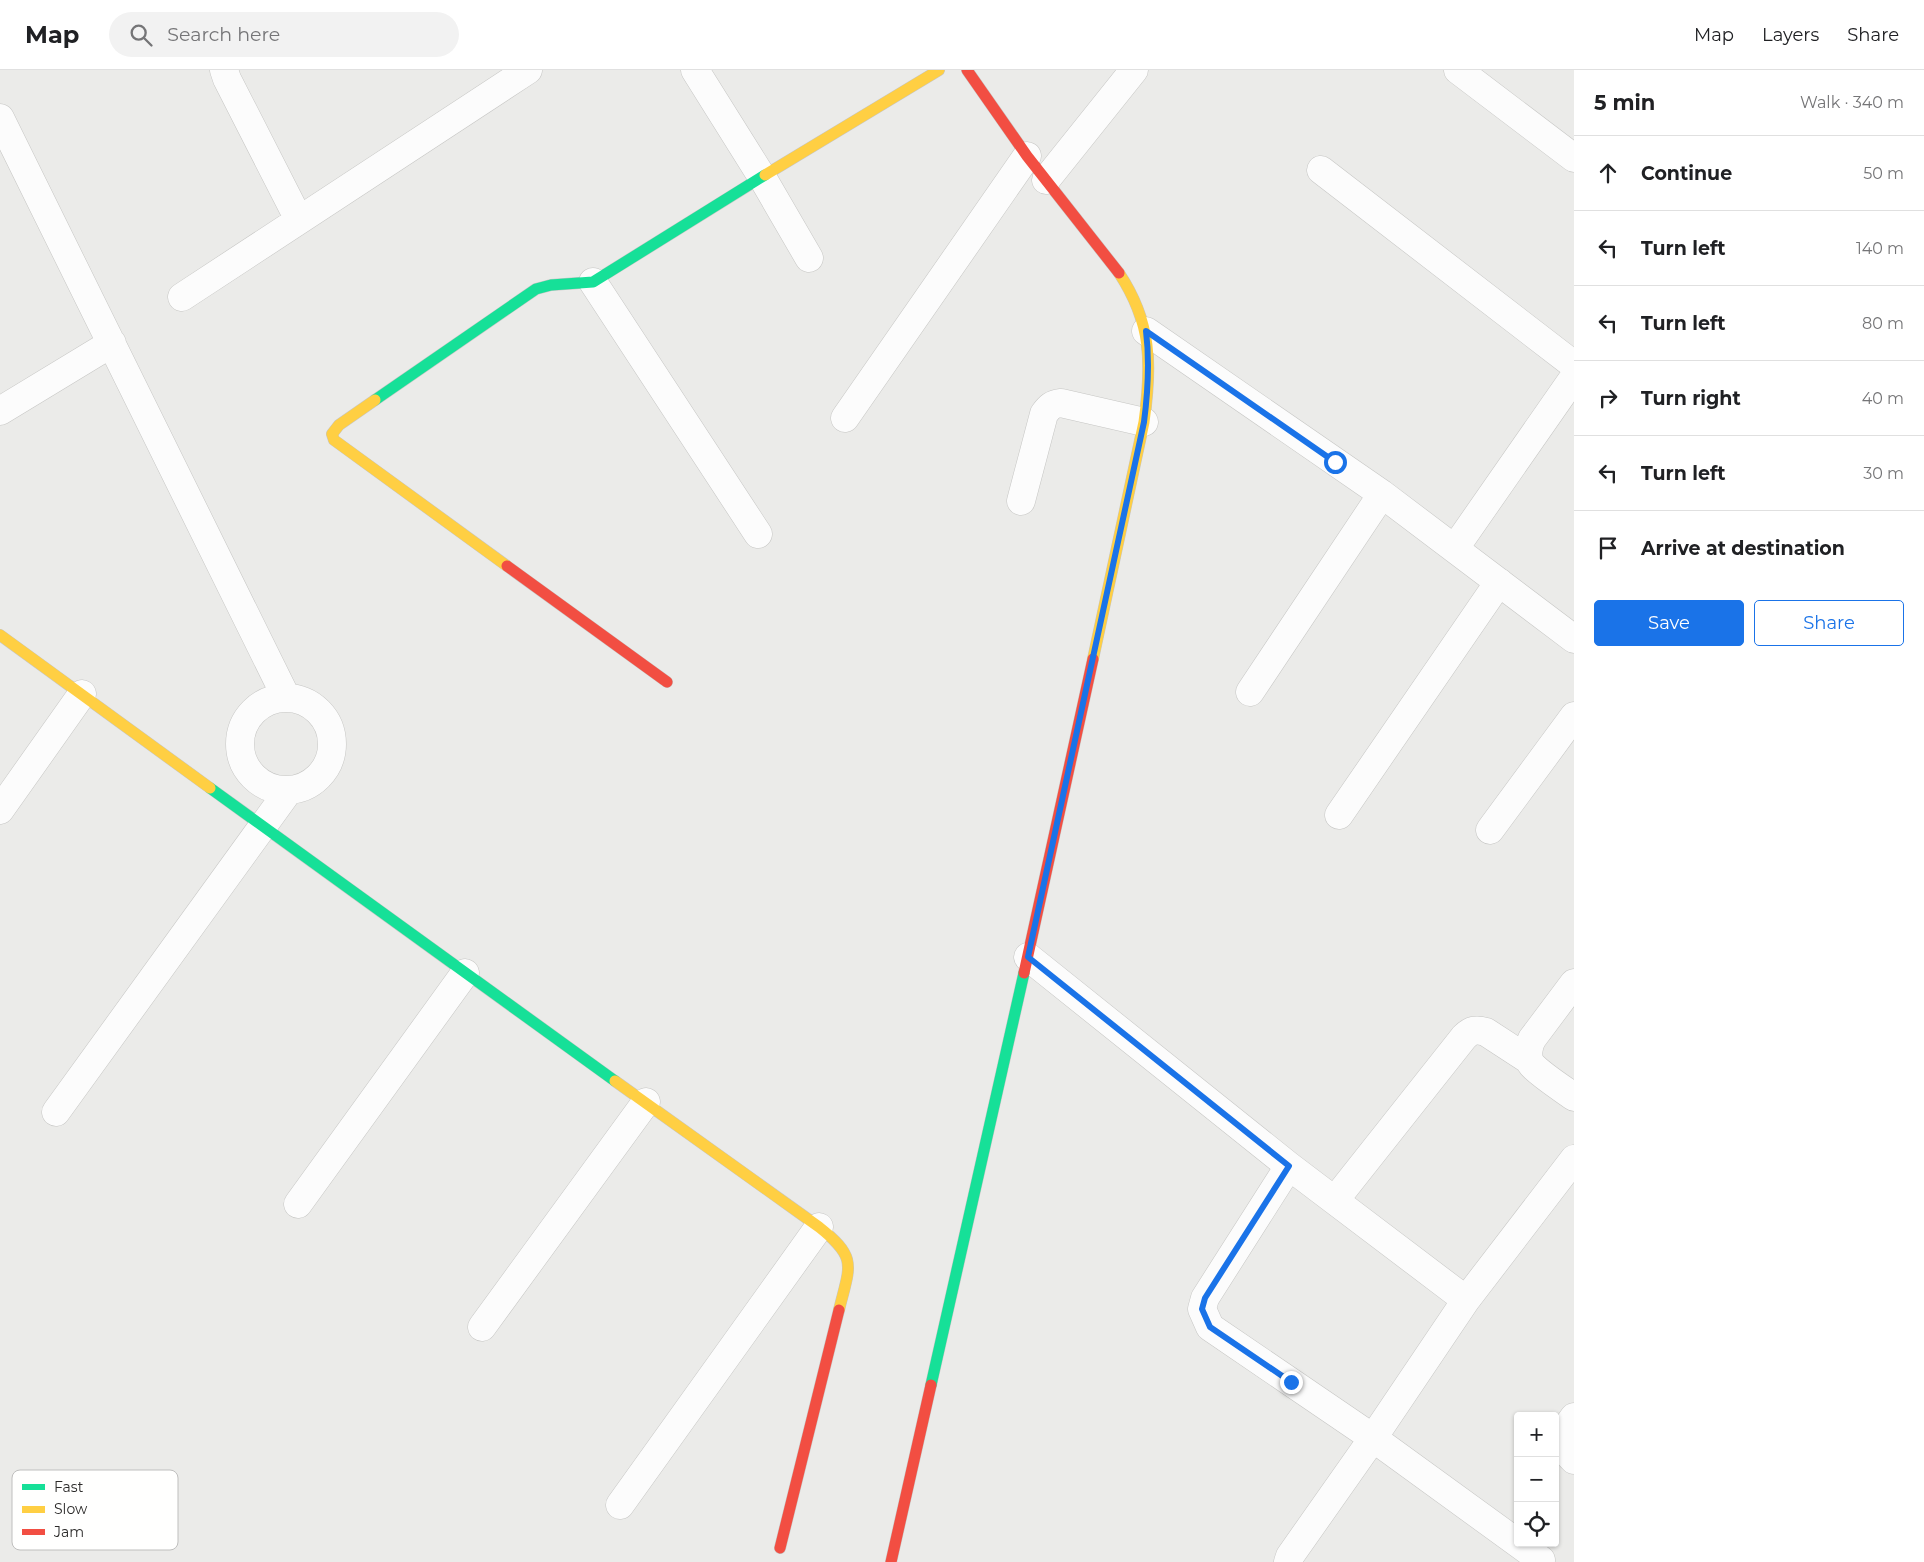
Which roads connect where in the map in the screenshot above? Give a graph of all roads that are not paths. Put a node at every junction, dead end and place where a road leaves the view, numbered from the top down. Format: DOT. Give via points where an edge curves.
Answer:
graph roads {
  1 [pos="224,70"];
  2 [pos="528,70"];
  3 [pos="696,70"];
  4 [pos="939,70"];
  5 [pos="966,70"];
  6 [pos="1134,70"];
  7 [pos="1458,70"];
  8 [pos="0,118"];
  9 [pos="1026,156"];
  10 [pos="1574,158"];
  11 [pos="1320,170"];
  12 [pos="762,177"];
  13 [pos="1046,180"];
  14 [pos="299,220"];
  15 [pos="809,258"];
  16 [pos="593,282"];
  17 [pos="182,297"];
  18 [pos="1146,331"];
  19 [pos="112,343"];
  20 [pos="1574,365"];
  21 [pos="1574,377"];
  22 [pos="0,411"];
  23 [pos="845,418"];
  24 [pos="1144,422"];
  25 [pos="1382,494"];
  26 [pos="1021,501"];
  27 [pos="758,534"];
  28 [pos="1455,548"];
  29 [pos="1499,582"];
  30 [pos="0,635"];
  31 [pos="1574,638"];
  32 [pos="667,682"];
  33 [pos="1250,692"];
  34 [pos="82,694"];
  35 [pos="286,697"];
  36 [pos="1574,716"];
  37 [pos="289,790"];
  38 [pos="0,810"];
  39 [pos="1339,815"];
  40 [pos="264,825"];
  41 [pos="1490,830"];
  42 [pos="1028,957"];
  43 [pos="465,973"];
  44 [pos="1574,983"];
  45 [pos="1529,1060"];
  46 [pos="1574,1097"];
  47 [pos="646,1102"];
  48 [pos="56,1112"];
  49 [pos="1574,1159"];
  50 [pos="1289,1166"];
  51 [pos="1335,1200"];
  52 [pos="298,1204"];
  53 [pos="818,1227"];
  54 [pos="1466,1300"];
  55 [pos="482,1327"];
  56 [pos="1574,1416"];
  57 [pos="1373,1438"];
  58 [pos="1574,1460"];
  59 [pos="620,1505"];
  60 [pos="780,1548"];
  61 [pos="1541,1560"];
  62 [pos="891,1562"];
  63 [pos="1288,1562"];
  1 -- 14 [label="street"];
  2 -- 14 [label="street"];
  3 -- 12 [label="street"];
  4 -- 12 [label="street"];
  5 -- 9 [label="street"];
  6 -- 13 [label="street"];
  7 -- 10 [label="street"];
  8 -- 19 [label="street"];
  9 -- 13 [label="street"];
  9 -- 23 [label="street"];
  11 -- 20 [label="street"];
  12 -- 15 [label="street"];
  12 -- 16 [label="street"];
  13 -- 18 [label="street" via="1115,266 1130,289"];
  14 -- 17 [label="street"];
  16 -- 27 [label="street"];
  16 -- 32 [label="street" via="536,289 339,425 332,434 334,440"];
  18 -- 24 [label="street" via="1149,385"];
  18 -- 25 [label="street"];
  19 -- 22 [label="street"];
  19 -- 35 [label="street"];
  21 -- 28 [label="street"];
  24 -- 26 [label="street" via="1061,403 1048,407"];
  24 -- 42 [label="street"];
  25 -- 28 [label="street"];
  25 -- 33 [label="street"];
  28 -- 29 [label="street"];
  29 -- 31 [label="street"];
  29 -- 39 [label="street"];
  30 -- 34 [label="street"];
  34 -- 38 [label="street"];
  34 -- 40 [label="street"];
  35 -- 37 [label="street" via="302,700 316,708 326,719 332,734 327,766 304,787"];
  35 -- 37 [label="street" via="258,706 248,717 240,746 250,773 261,783 274,789"];
  36 -- 41 [label="street"];
  37 -- 40 [label="street"];
  40 -- 43 [label="street"];
  40 -- 48 [label="street"];
  42 -- 50 [label="street"];
  42 -- 62 [label="street"];
  43 -- 47 [label="street"];
  43 -- 52 [label="street"];
  44 -- 45 [label="street" via="1532,1039"];
  45 -- 46 [label="street"];
  45 -- 51 [label="street" via="1486,1032 1471,1030"];
  47 -- 53 [label="street"];
  47 -- 55 [label="street"];
  49 -- 54 [label="street"];
  50 -- 51 [label="street"];
  50 -- 57 [label="street" via="1205,1298 1202,1309 1210,1327"];
  51 -- 54 [label="street"];
  53 -- 59 [label="street"];
  53 -- 60 [label="street" via="844,1248 849,1271"];
  54 -- 57 [label="street"];
  56 -- 58 [label="street" via="1561,1442 1565,1452"];
  57 -- 61 [label="street"];
  57 -- 63 [label="street"];
}
